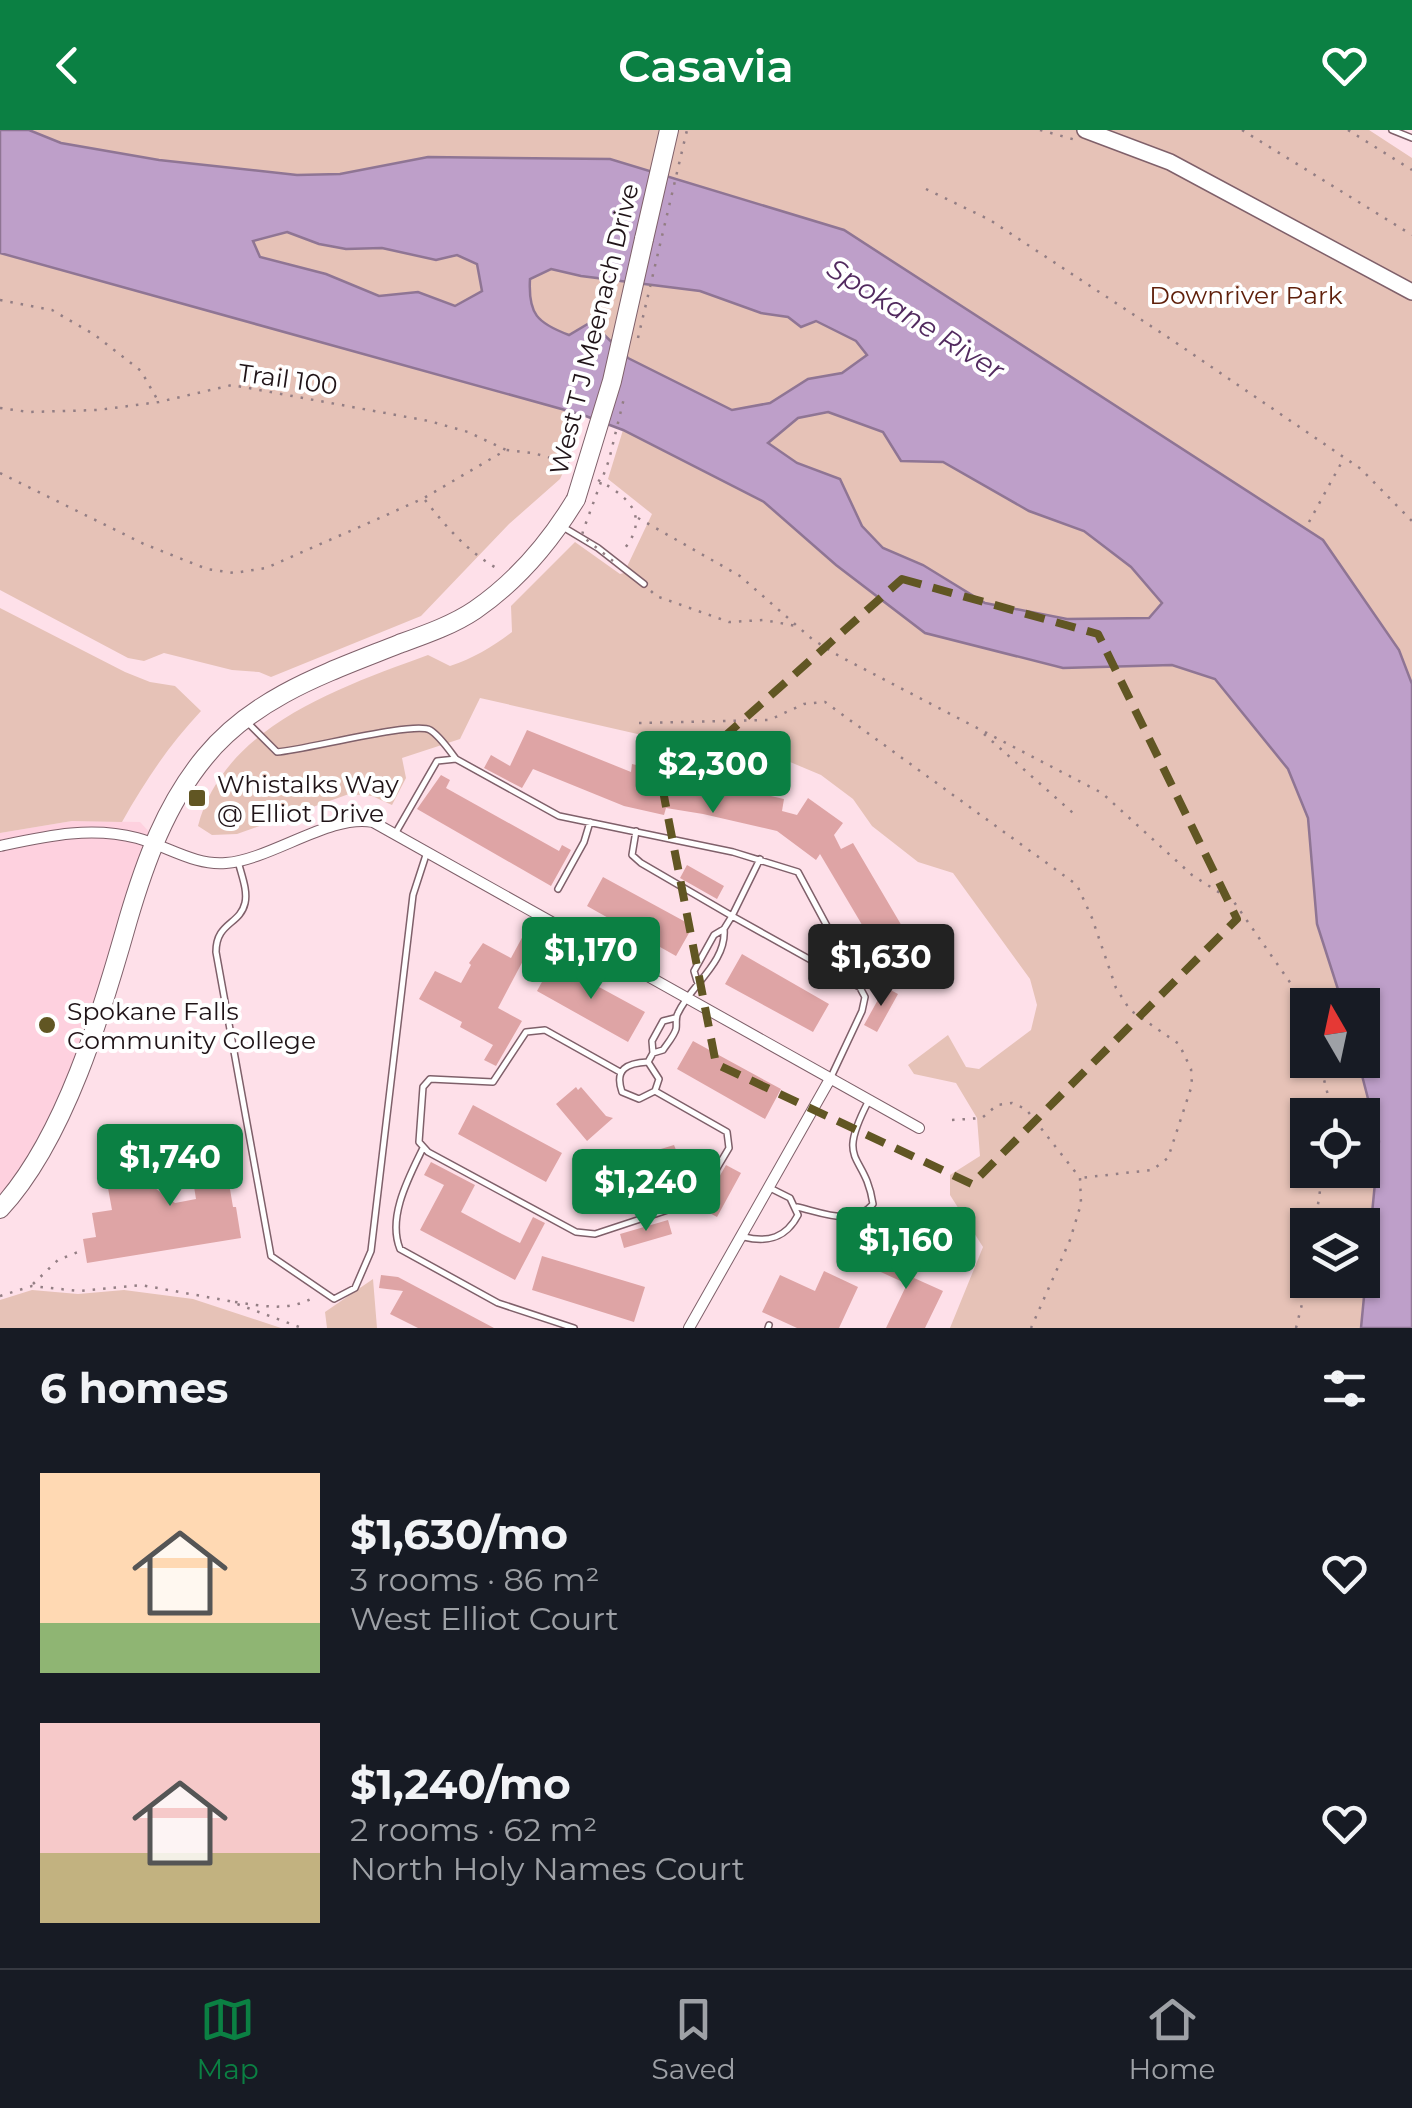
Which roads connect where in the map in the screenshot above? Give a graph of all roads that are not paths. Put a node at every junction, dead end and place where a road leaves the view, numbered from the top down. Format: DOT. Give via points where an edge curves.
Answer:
graph roads {
  1 [pos="669,130"];
  2 [pos="1085,130"];
  3 [pos="1392,130"];
  4 [pos="1412,138"];
  5 [pos="1412,292"];
  6 [pos="560,526"];
  7 [pos="644,584"];
  8 [pos="244,719"];
  9 [pos="456,759"];
  10 [pos="590,822"];
  11 [pos="636,831"];
  12 [pos="396,834"];
  13 [pos="154,844"];
  14 [pos="0,846"];
  15 [pos="427,852"];
  16 [pos="760,858"];
  17 [pos="238,861"];
  18 [pos="558,889"];
  19 [pos="732,916"];
  20 [pos="724,929"];
  21 [pos="697,981"];
  22 [pos="863,989"];
  23 [pos="687,998"];
  24 [pos="675,1018"];
  25 [pos="653,1053"];
  26 [pos="648,1062"];
  27 [pos="620,1072"];
  28 [pos="830,1078"];
  29 [pos="656,1091"];
  30 [pos="869,1101"];
  31 [pos="919,1128"];
  32 [pos="422,1148"];
  33 [pos="768,1188"];
  34 [pos="797,1207"];
  35 [pos="0,1209"];
  36 [pos="741,1236"];
  37 [pos="550,1324"];
  38 [pos="574,1328"];
  39 [pos="688,1328"];
  1 -- 6 [label="main road, West T J Meenach Drive, bridge" via="612,380 576,499"];
  2 -- 5 [label="street" via="1170,162"];
  3 -- 4 [label="lane"];
  6 -- 7 [label="lane"];
  6 -- 8 [label="main road, West T J Meenach Drive" via="474,611 298,686"];
  8 -- 9 [label="lane" via="277,752 412,726 429,729"];
  8 -- 13 [label="main road, West T J Meenach Drive" via="191,774"];
  9 -- 10 [label="lane" via="548,810"];
  9 -- 12 [label="lane" via="437,761"];
  10 -- 11 [label="lane"];
  10 -- 18 [label="lane"];
  11 -- 16 [label="lane"];
  11 -- 19 [label="lane" via="632,855 640,863"];
  12 -- 15 [label="street"];
  12 -- 17 [label="street" via="355,820"];
  13 -- 14 [label="street" via="87,832"];
  13 -- 17 [label="street" via="209,863"];
  13 -- 35 [label="main road, West T J Meenach Drive" via="78,1074 37,1160"];
  15 -- 17 [label="lane" via="413,895 371,1251 355,1288 334,1298 271,1256 216,947 244,906"];
  15 -- 23 [label="street"];
  16 -- 19 [label="lane"];
  16 -- 22 [label="lane" via="798,872"];
  19 -- 20 [label="lane"];
  19 -- 22 [label="lane"];
  20 -- 21 [label="lane" via="725,941"];
  20 -- 21 [label="lane" via="694,971"];
  21 -- 23 [label="lane"];
  22 -- 28 [label="lane" via="862,1011"];
  23 -- 24 [label="lane"];
  23 -- 28 [label="street"];
  24 -- 25 [label="lane" via="676,1030"];
  24 -- 25 [label="lane" via="663,1022"];
  25 -- 26 [label="lane"];
  26 -- 27 [label="lane"];
  26 -- 29 [label="lane" via="659,1079"];
  27 -- 29 [label="lane" via="618,1082 630,1098"];
  27 -- 32 [label="lane" via="544,1030 526,1032 493,1082 430,1079 423,1087"];
  28 -- 30 [label="street"];
  28 -- 33 [label="street"];
  29 -- 32 [label="lane" via="727,1132 729,1148 698,1200 596,1234 576,1232"];
  30 -- 31 [label="street"];
  30 -- 34 [label="lane" via="851,1144 872,1204 853,1218"];
  32 -- 37 [label="lane" via="401,1200 400,1250"];
  33 -- 34 [label="lane"];
  33 -- 36 [label="street"];
  34 -- 36 [label="lane" via="792,1227 777,1238"];
  36 -- 39 [label="street"];
  37 -- 38 [label="lane"];
}
